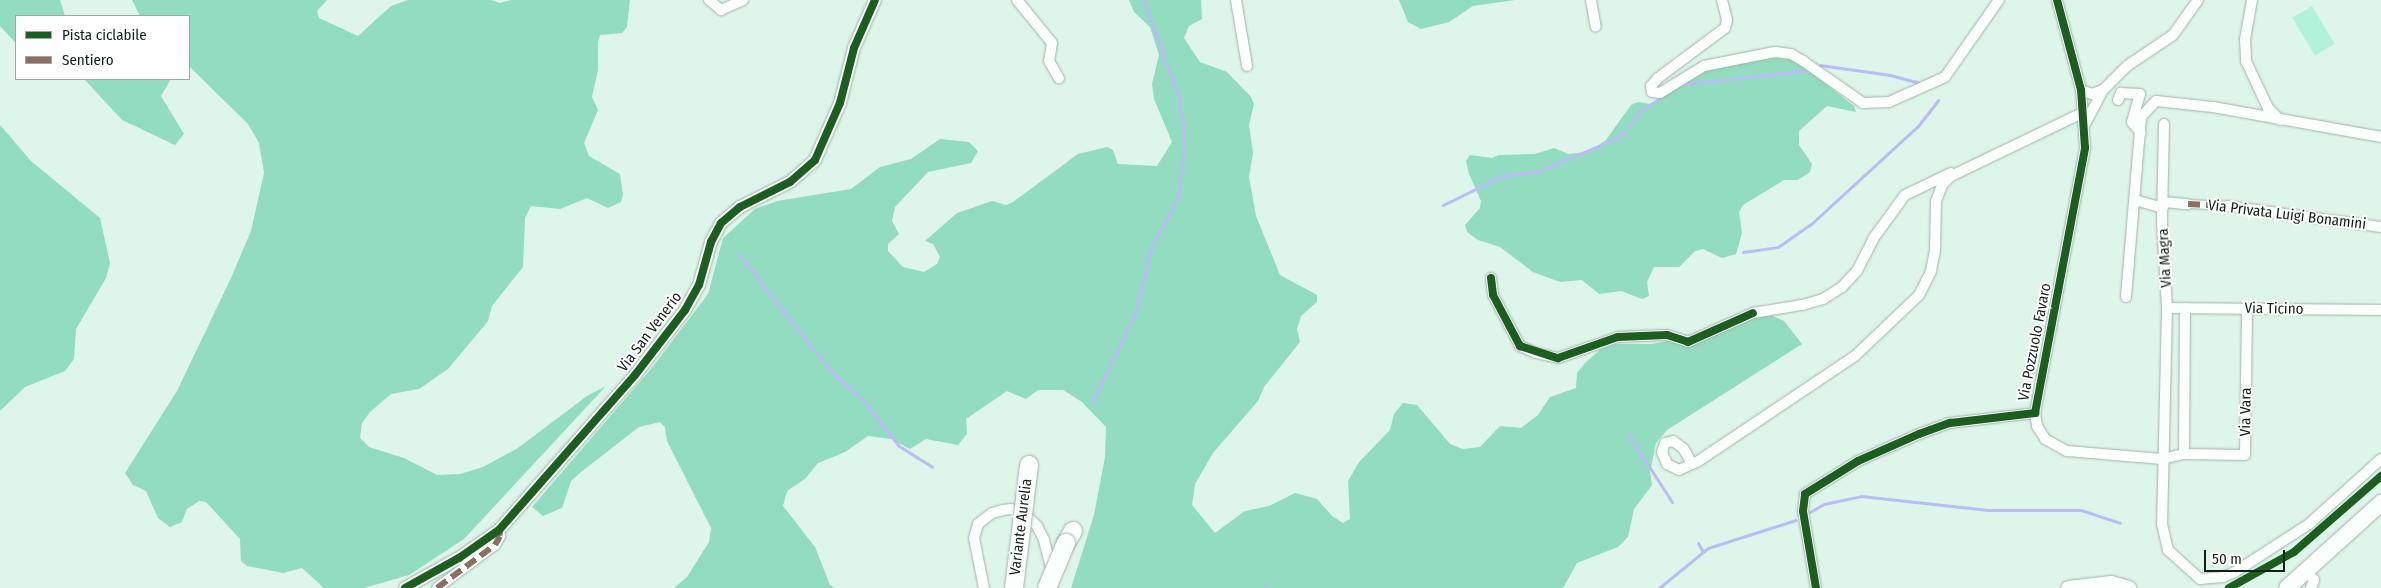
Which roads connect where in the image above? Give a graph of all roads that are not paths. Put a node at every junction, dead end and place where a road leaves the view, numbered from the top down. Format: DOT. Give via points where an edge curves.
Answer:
graph roads {
  1 [pos="709,0"];
  2 [pos="743,0"];
  3 [pos="875,0"];
  4 [pos="1017,0"];
  5 [pos="1236,0"];
  6 [pos="1591,0"];
  7 [pos="1722,0"];
  8 [pos="1999,0"];
  9 [pos="2057,0"];
  10 [pos="2198,0"];
  11 [pos="2252,0"];
  12 [pos="1596,27"];
  13 [pos="1247,66"];
  14 [pos="1059,78"];
  15 [pos="2081,90"];
  16 [pos="2104,90"];
  17 [pos="2118,100"];
  18 [pos="2084,112"];
  19 [pos="2280,120"];
  20 [pos="2164,124"];
  21 [pos="2084,126"];
  22 [pos="2140,133"];
  23 [pos="2381,137"];
  24 [pos="1962,169"];
  25 [pos="2135,200"];
  26 [pos="2188,204"];
  27 [pos="2163,205"];
  28 [pos="2227,206"];
  29 [pos="2381,227"];
  30 [pos="1491,278"];
  31 [pos="2126,297"];
  32 [pos="2167,308"];
  33 [pos="2185,308"];
  34 [pos="2247,309"];
  35 [pos="2381,310"];
  36 [pos="2035,413"];
  37 [pos="2184,454"];
  38 [pos="2162,459"];
  39 [pos="2381,460"];
  40 [pos="1692,464"];
  41 [pos="1029,465"];
  42 [pos="2381,503"];
  43 [pos="499,530"];
  44 [pos="1070,537"];
  45 [pos="2306,571"];
  46 [pos="2124,587"];
  47 [pos="404,588"];
  48 [pos="437,588"];
  49 [pos="984,588"];
  50 [pos="1014,588"];
  51 [pos="1047,588"];
  52 [pos="1055,588"];
  53 [pos="1816,588"];
  54 [pos="2068,588"];
  55 [pos="2287,588"];
  56 [pos="2311,588"];
  1 -- 2 [label="street" via="721,10"];
  3 -- 43 [label="street, Via San Venerio" via="854,48 840,103 815,160 790,182 740,208 721,223 711,242 699,285 685,310 636,374"];
  4 -- 14 [label="street" via="1052,43 1049,61"];
  5 -- 13 [label="street"];
  6 -- 12 [label="street"];
  7 -- 8 [label="street" via="1727,20 1725,28 1658,78 1651,86 1652,92 1660,93 1704,66 1775,52 1803,60 1864,103 1889,102 1945,77"];
  9 -- 15 [label="street, Via Pozzuolo Favaro"];
  10 -- 16 [label="street" via="2173,35 2127,66"];
  11 -- 19 [label="street" via="2245,39 2246,61 2268,108"];
  15 -- 16 [label="street" via="2092,94"];
  15 -- 18 [label="street, Via Pozzuolo Favaro"];
  16 -- 21 [label="street"];
  17 -- 22 [label="street" via="2121,93 2140,94 2132,122"];
  18 -- 21 [label="street, Via Pozzuolo Favaro"];
  18 -- 24 [label="street"];
  19 -- 22 [label="street" via="2213,107 2156,101 2142,113"];
  19 -- 23 [label="street"];
  20 -- 27 [label="street, Via Magra"];
  21 -- 36 [label="street, Via Pozzuolo Favaro" via="2085,148"];
  22 -- 25 [label="street"];
  24 -- 30 [label="street" via="1905,195 1873,238 1857,271 1829,295 1802,305 1753,313 1688,342 1667,335 1618,337 1558,358 1536,353 1520,346 1493,295"];
  24 -- 40 [label="street" via="1942,185 1936,201 1935,250 1931,270 1919,295 1854,356"];
  25 -- 27 [label="street, Via Magra"];
  25 -- 31 [label="street"];
  26 -- 27 [label="street, Via Privata Luigi Bonamini"];
  26 -- 28 [label="street, Via Privata Luigi Bonamini"];
  27 -- 32 [label="street, Via Magra"];
  28 -- 29 [label="street, Via Privata Luigi Bonamini"];
  32 -- 33 [label="street, Via Ticino"];
  32 -- 38 [label="street"];
  33 -- 34 [label="street, Via Ticino"];
  33 -- 37 [label="street"];
  34 -- 35 [label="street, Via Ticino"];
  34 -- 37 [label="street, Via Vara" via="2245,455"];
  36 -- 38 [label="street, Via Vara" via="2037,426 2045,439 2067,451"];
  36 -- 53 [label="street, Via Pozzuolo Favaro" via="1950,423 1865,457 1805,494 1803,511"];
  37 -- 38 [label="street, Via Vara"];
  38 -- 39 [label="street" via="2162,537 2172,556 2200,578 2223,577 2257,559 2309,524"];
  41 -- 50 [label="highway, Variante Aurelia, bridge"];
  42 -- 45 [label="main road"];
  43 -- 47 [label="street, Via San Venerio" via="459,558"];
  43 -- 48 [label="street" via="500,536 495,545"];
  44 -- 51 [label="highway, bridge"];
  45 -- 55 [label="main road"];
  45 -- 56 [label="street" via="2314,580"];
  46 -- 54 [label="main road" via="2111,583"];
  49 -- 52 [label="street" via="974,538 978,524 992,513 1011,509 1026,515 1044,540"];
}
